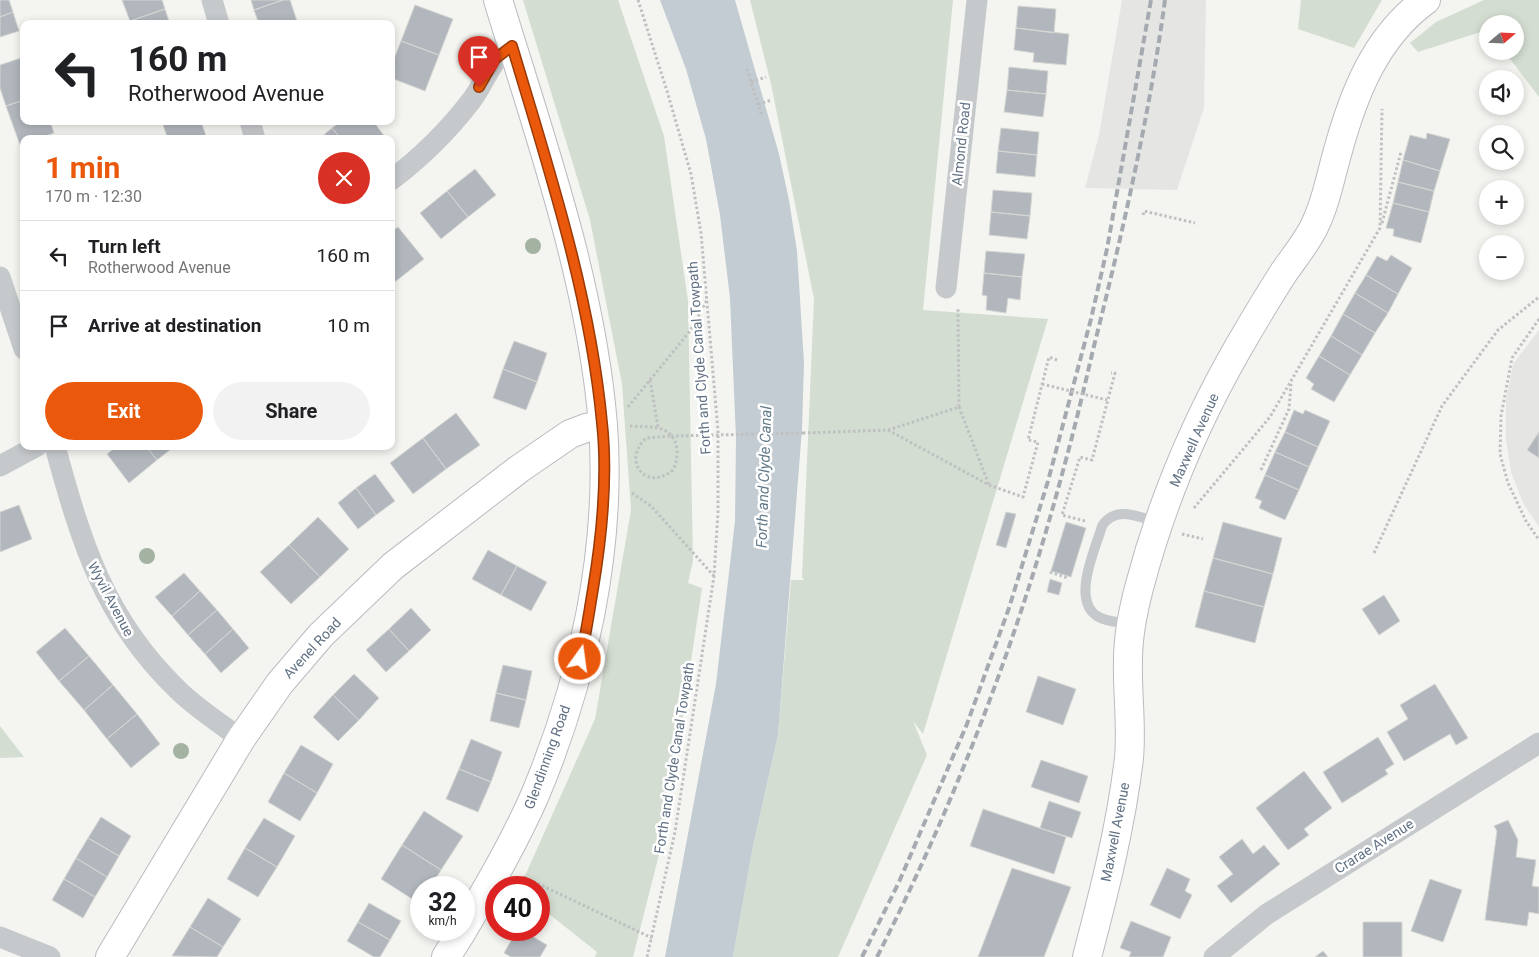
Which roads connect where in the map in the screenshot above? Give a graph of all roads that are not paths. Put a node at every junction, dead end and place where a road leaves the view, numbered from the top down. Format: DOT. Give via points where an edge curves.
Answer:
graph roads {
  1 [pos="212,0"];
  2 [pos="498,0"];
  3 [pos="977,0"];
  4 [pos="1426,0"];
  5 [pos="219,20"];
  6 [pos="512,46"];
  7 [pos="395,177"];
  8 [pos="0,277"];
  9 [pos="946,288"];
  10 [pos="20,337"];
  11 [pos="603,425"];
  12 [pos="30,450"];
  13 [pos="56,450"];
  14 [pos="0,466"];
  15 [pos="1162,515"];
  16 [pos="1131,624"];
  17 [pos="241,738"];
  18 [pos="1539,743"];
  19 [pos="475,909"];
  20 [pos="0,937"];
  21 [pos="456,941"];
  22 [pos="50,957"];
  23 [pos="110,957"];
  24 [pos="446,957"];
  25 [pos="1087,957"];
  26 [pos="1214,957"];
  1 -- 5 [label="street"];
  2 -- 6 [label="street, Glendinning Road"];
  3 -- 9 [label="street, Almond Road"];
  4 -- 15 [label="street, Maxwell Avenue" via="1400,22 1368,68 1354,99 1325,200 1313,229 1237,350 1182,459"];
  6 -- 7 [label="street" via="495,59 473,99 446,134"];
  6 -- 11 [label="street, Glendinning Road" via="566,228 595,364"];
  8 -- 10 [label="street"];
  11 -- 17 [label="street, Avenel Road" via="570,434 393,566 321,635 280,682"];
  11 -- 19 [label="street, Glendinning Road" via="604,475 599,550 584,643 561,723 535,795 501,866"];
  12 -- 14 [label="street"];
  13 -- 17 [label="street, Wyvil Avenue" via="90,560 132,639 178,691"];
  15 -- 16 [label="street, Maxwell Avenue"];
  15 -- 16 [label="lane" via="1112,515 1102,526 1085,583 1084,595 1095,614 1103,619"];
  16 -- 25 [label="street, Maxwell Avenue" via="1129,758 1108,873"];
  17 -- 23 [label="street, Avenel Road"];
  18 -- 26 [label="street, Crarae Avenue" via="1267,914"];
  20 -- 22 [label="street"];
  21 -- 24 [label="street, Glendinning Road"];
}
